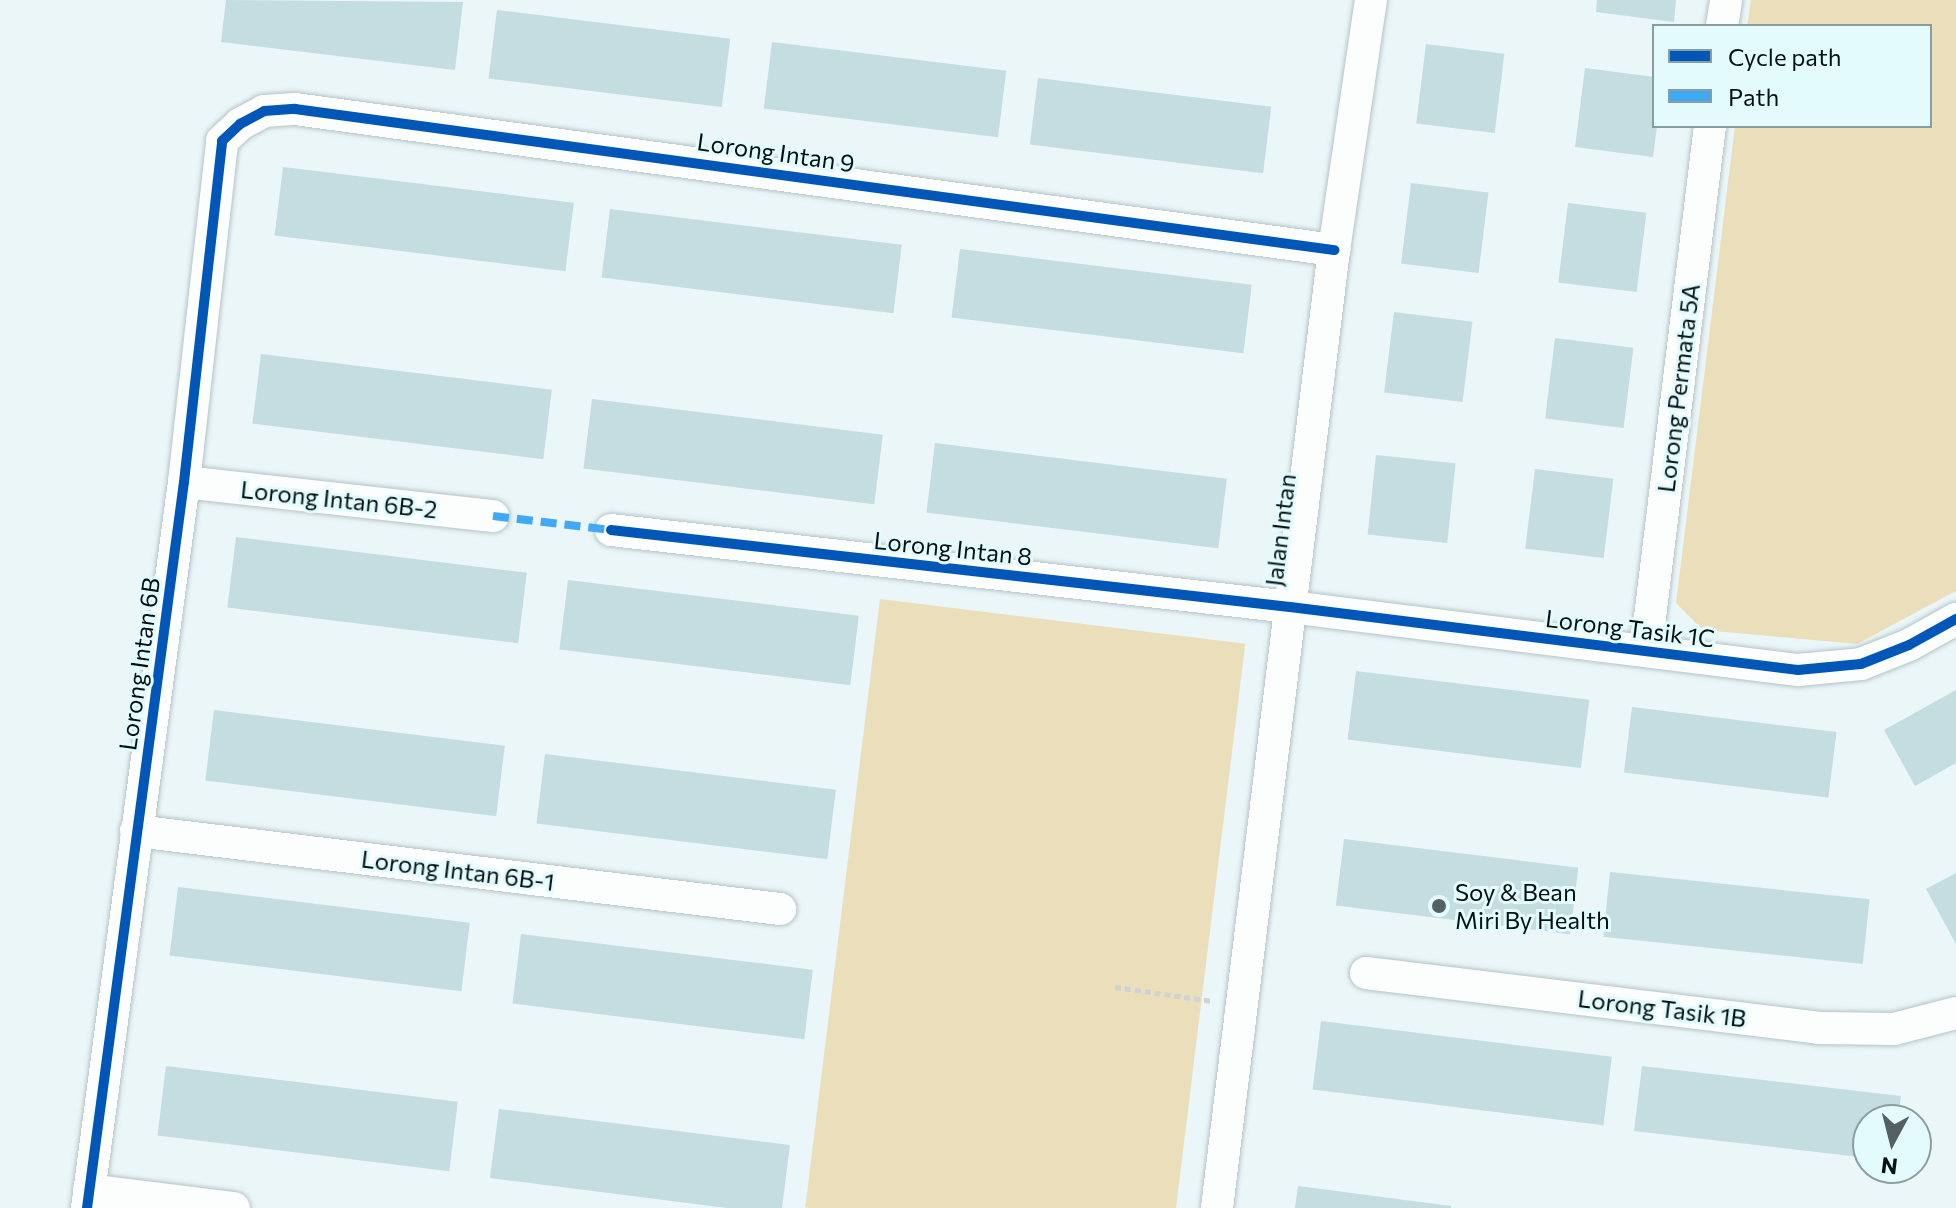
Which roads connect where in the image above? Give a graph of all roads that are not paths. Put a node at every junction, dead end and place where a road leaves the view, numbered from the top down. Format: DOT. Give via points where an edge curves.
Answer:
graph roads {
  1 [pos="1371,0"];
  2 [pos="1726,0"];
  3 [pos="1722,24"];
  4 [pos="1710,128"];
  5 [pos="222,141"];
  6 [pos="1334,250"];
  7 [pos="184,482"];
  8 [pos="493,516"];
  9 [pos="611,530"];
  10 [pos="1290,607"];
  11 [pos="1956,619"];
  12 [pos="1646,650"];
  13 [pos="136,831"];
  14 [pos="780,909"];
  15 [pos="1366,973"];
  16 [pos="1956,1013"];
  17 [pos="88,1199"];
  18 [pos="234,1208"];
  19 [pos="1217,1208"];
  1 -- 6 [label="street, Jalan Intan"];
  2 -- 3 [label="street"];
  4 -- 12 [label="street, Lorong Permata 5A"];
  5 -- 6 [label="street, Lorong Intan 9" via="264,111 295,109"];
  5 -- 7 [label="street, Lorong Intan 6B"];
  6 -- 10 [label="street, Jalan Intan"];
  7 -- 8 [label="street, Lorong Intan 6B-2"];
  7 -- 13 [label="street, Lorong Intan 6B"];
  9 -- 10 [label="street, Lorong Intan 8"];
  10 -- 12 [label="street, Lorong Tasik 1C"];
  10 -- 19 [label="street, Jalan Intan"];
  11 -- 12 [label="street, Lorong Tasik 1C" via="1909,645 1861,664 1831,669 1798,670"];
  13 -- 14 [label="street, Lorong Intan 6B-1"];
  13 -- 17 [label="street, Lorong Intan 6B"];
  15 -- 16 [label="street, Lorong Tasik 1B" via="1818,1028 1894,1029"];
  17 -- 18 [label="street"];
}
